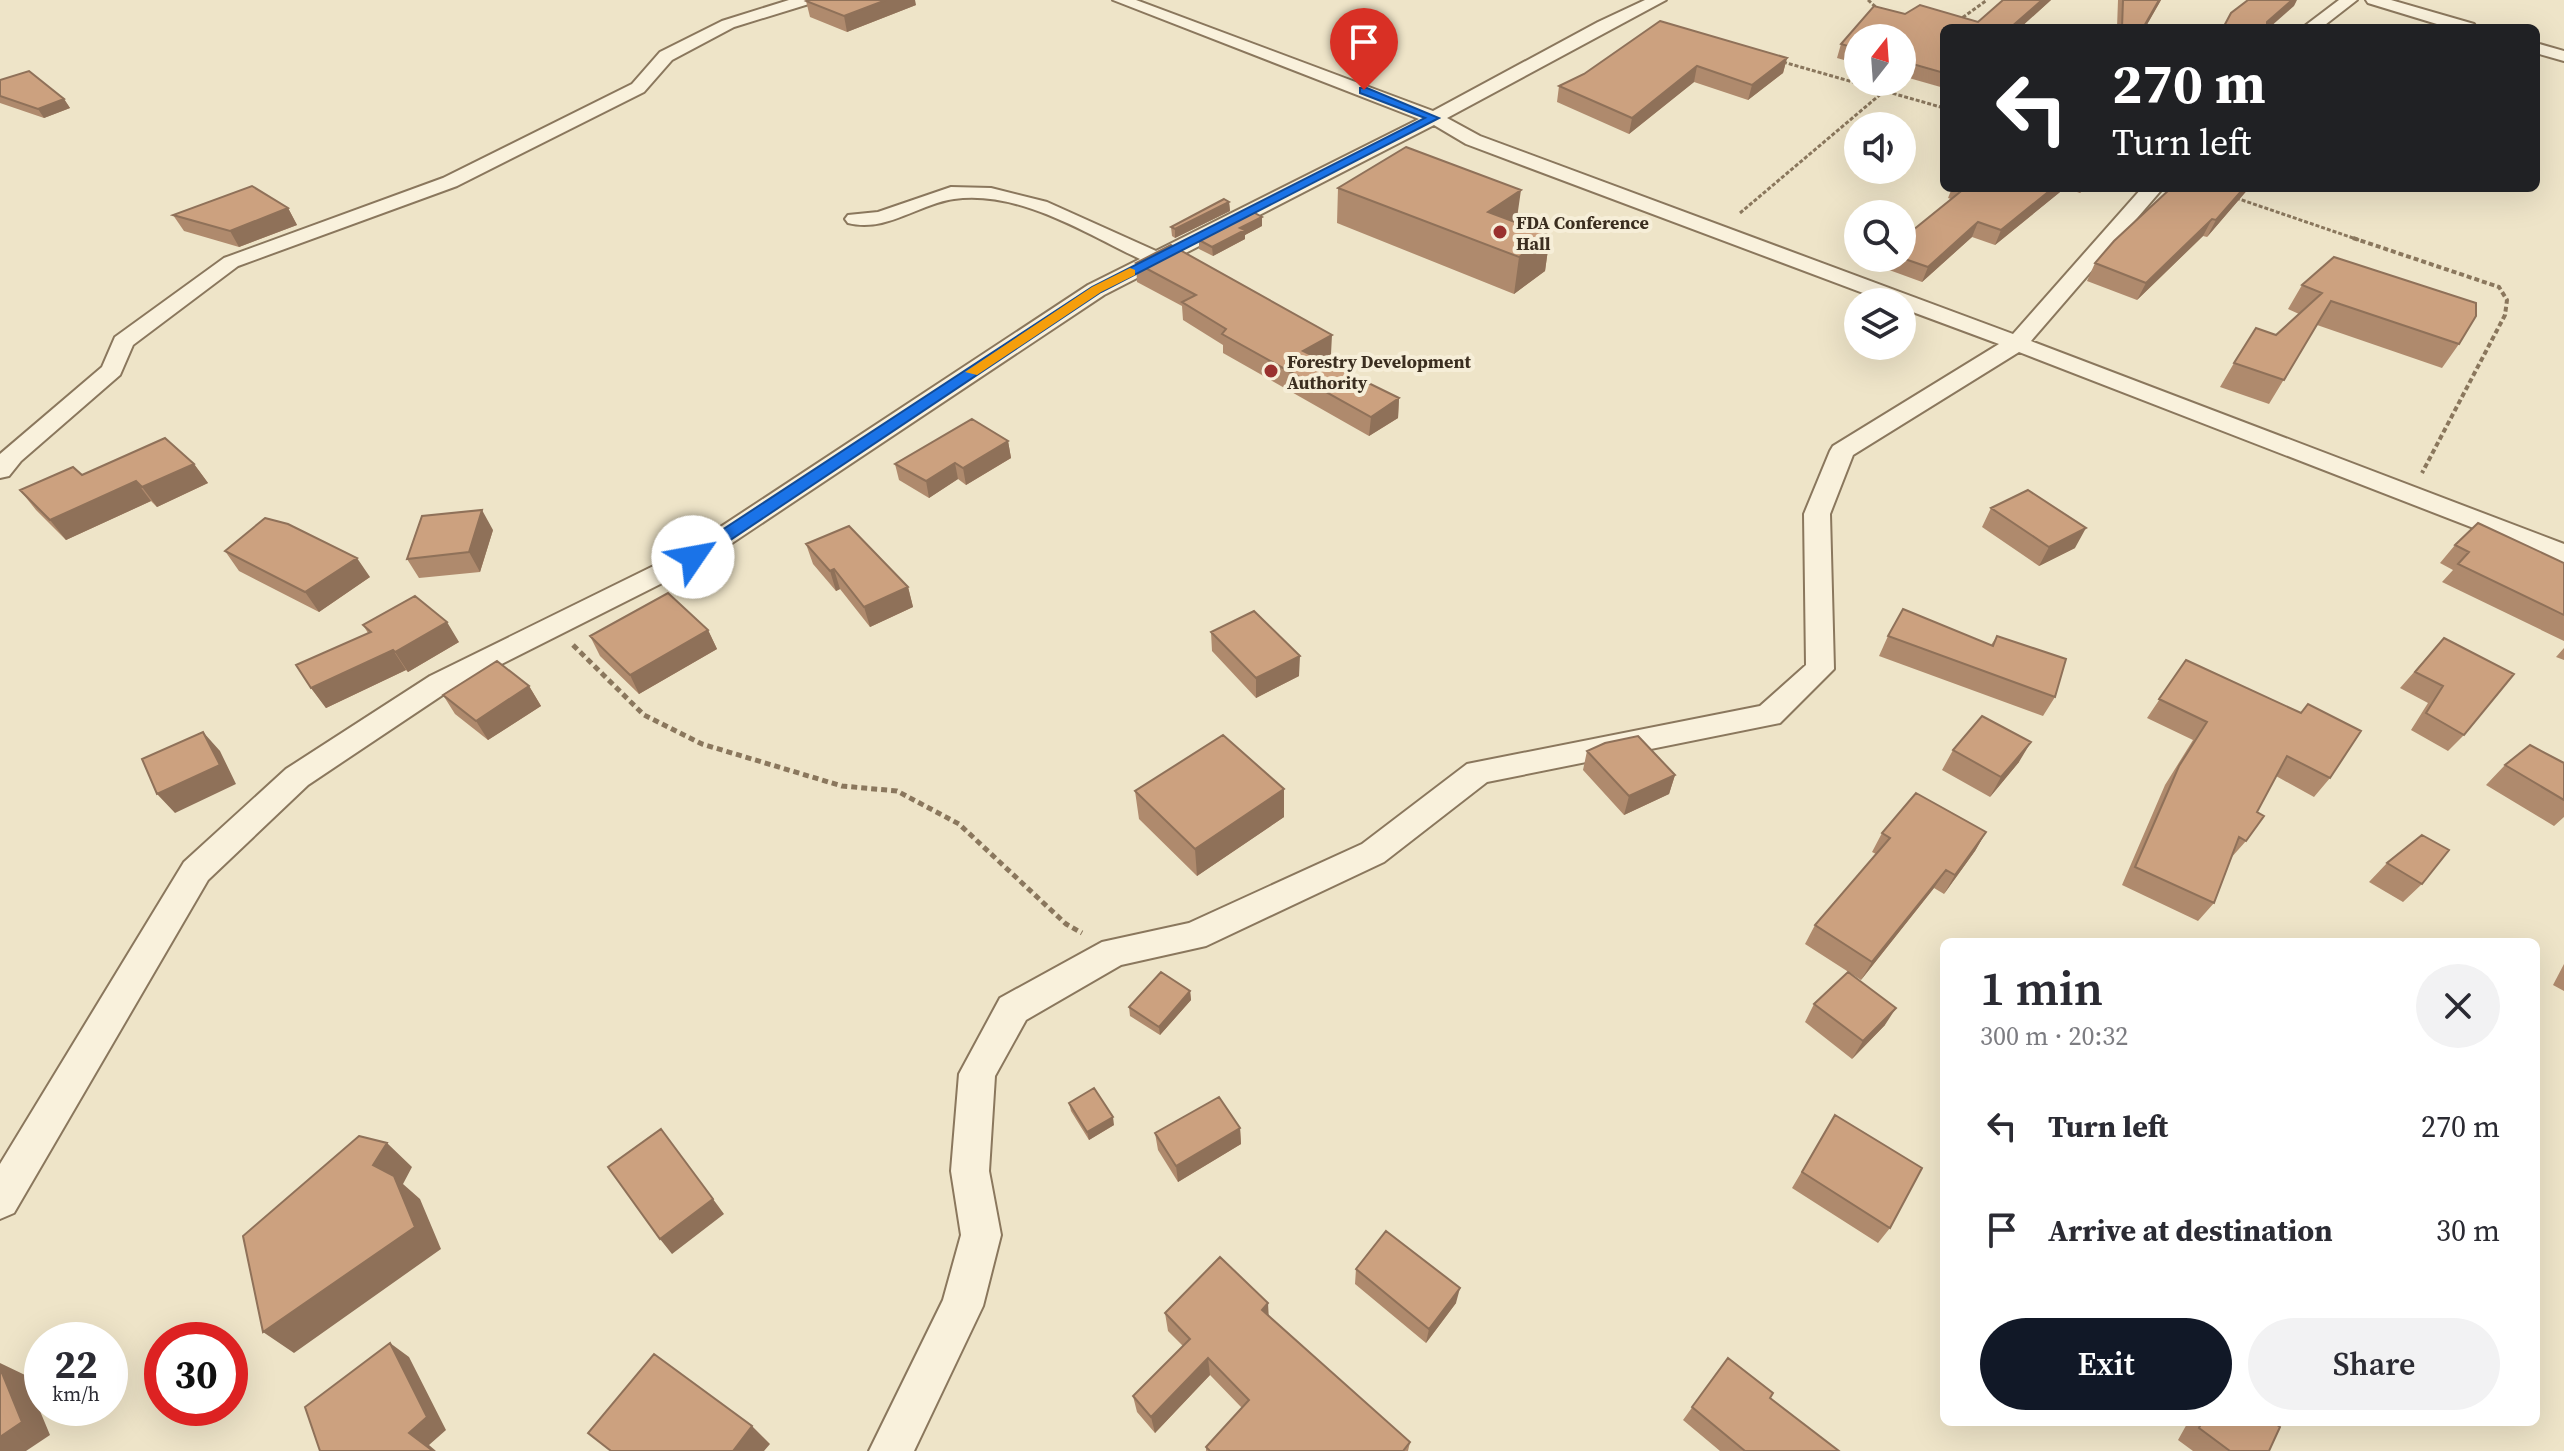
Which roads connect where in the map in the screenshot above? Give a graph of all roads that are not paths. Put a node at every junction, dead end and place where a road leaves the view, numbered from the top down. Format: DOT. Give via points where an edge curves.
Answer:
graph roads {
  1 [pos="806,0"];
  2 [pos="1121,0"];
  3 [pos="1658,0"];
  4 [pos="2349,0"];
  5 [pos="2374,0"];
  6 [pos="2316,24"];
  7 [pos="2455,24"];
  8 [pos="2540,49"];
  9 [pos="2564,56"];
  10 [pos="1434,118"];
  11 [pos="2149,192"];
  12 [pos="855,219"];
  13 [pos="1156,259"];
  14 [pos="2017,343"];
  15 [pos="0,470"];
  16 [pos="2564,554"];
  17 [pos="0,1200"];
  18 [pos="891,1451"];
  1 -- 15 [label="street" via="728,24 666,56 638,88 450,182 231,262 123,342 112,370"];
  2 -- 10 [label="street"];
  3 -- 10 [label="street"];
  4 -- 6 [label="street"];
  5 -- 7 [label="street"];
  8 -- 9 [label="street"];
  10 -- 13 [label="street"];
  10 -- 14 [label="street" via="1473,140"];
  11 -- 14 [label="street"];
  12 -- 13 [label="street" via="871,222 924,199 966,192 1059,214"];
  13 -- 17 [label="street" via="1096,290 693,557 440,683 297,777 196,871"];
  14 -- 16 [label="street"];
  14 -- 18 [label="street" via="1842,451 1817,514 1820,669 1769,715 1478,772 1373,853 1194,936 1114,952 1013,1009 977,1074 970,1171 981,1235 962,1306"];
}
